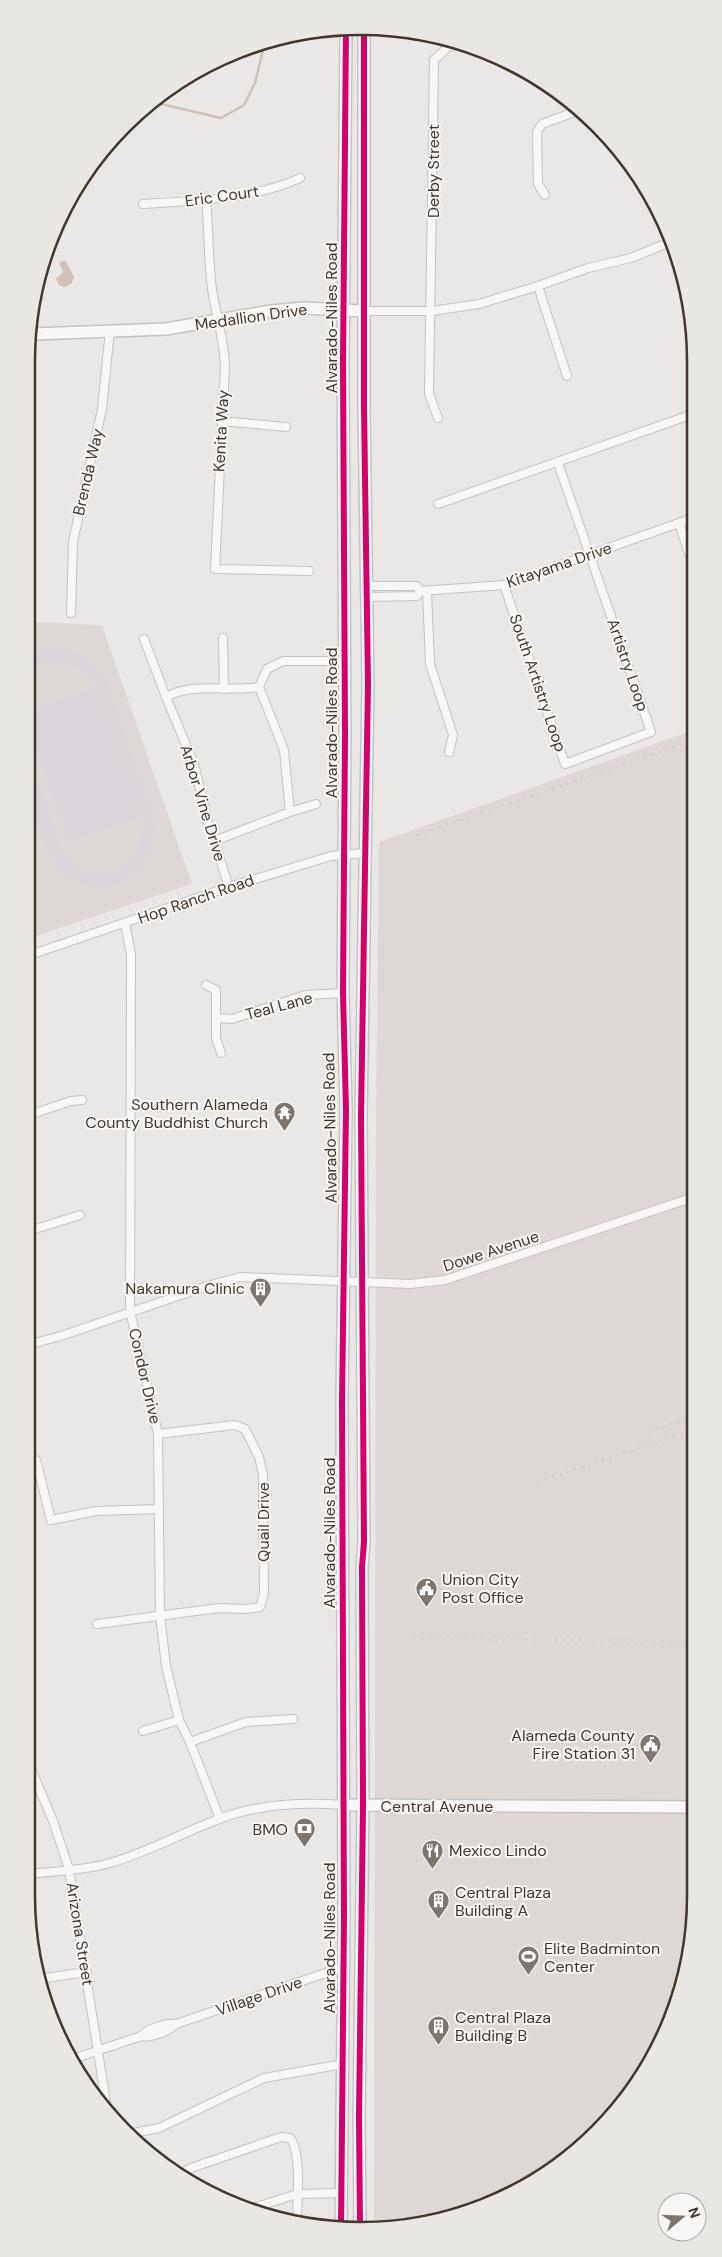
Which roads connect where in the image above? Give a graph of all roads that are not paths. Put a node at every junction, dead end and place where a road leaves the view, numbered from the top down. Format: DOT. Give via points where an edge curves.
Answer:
graph roads {
  1 [pos="364,35"];
  2 [pos="346,36"];
  3 [pos="448,47"];
  4 [pos="572,113"];
  5 [pos="300,178"];
  6 [pos="545,195"];
  7 [pos="206,200"];
  8 [pos="143,204"];
  9 [pos="665,244"];
  10 [pos="538,286"];
  11 [pos="344,310"];
  12 [pos="363,311"];
  13 [pos="432,311"];
  14 [pos="218,320"];
  15 [pos="110,330"];
  16 [pos="37,334"];
  17 [pos="567,376"];
  18 [pos="687,416"];
  19 [pos="438,418"];
  20 [pos="221,421"];
  21 [pos="286,427"];
  22 [pos="558,462"];
  23 [pos="438,504"];
  24 [pos="687,520"];
  25 [pos="679,523"];
  26 [pos="687,548"];
  27 [pos="591,555"];
  28 [pos="309,571"];
  29 [pos="504,585"];
  30 [pos="423,591"];
  31 [pos="367,592"];
  32 [pos="71,613"];
  33 [pos="223,638"];
  34 [pos="144,639"];
  35 [pos="345,660"];
  36 [pos="259,687"];
  37 [pos="224,689"];
  38 [pos="166,697"];
  39 [pos="610,748"];
  40 [pos="449,752"];
  41 [pos="316,804"];
  42 [pos="290,812"];
  43 [pos="214,841"];
  44 [pos="344,853"];
  45 [pos="365,853"];
  46 [pos="229,887"];
  47 [pos="125,923"];
  48 [pos="35,953"];
  49 [pos="206,985"];
  50 [pos="342,993"];
  51 [pos="216,1018"];
  52 [pos="221,1053"];
  53 [pos="82,1100"];
  54 [pos="35,1113"];
  55 [pos="687,1200"];
  56 [pos="80,1215"];
  57 [pos="35,1229"];
  58 [pos="344,1280"];
  59 [pos="361,1281"];
  60 [pos="130,1311"];
  61 [pos="35,1343"];
  62 [pos="158,1434"];
  63 [pos="36,1460"];
  64 [pos="159,1509"];
  65 [pos="160,1615"];
  66 [pos="96,1624"];
  67 [pos="293,1719"];
  68 [pos="178,1720"];
  69 [pos="143,1731"];
  70 [pos="190,1742"];
  71 [pos="35,1777"];
  72 [pos="344,1805"];
  73 [pos="363,1806"];
  74 [pos="687,1807"];
  75 [pos="220,1819"];
  76 [pos="69,1869"];
  77 [pos="35,1873"];
  78 [pos="343,1967"];
  79 [pos="87,1972"];
  80 [pos="45,1978"];
  81 [pos="98,2050"];
  82 [pos="78,2057"];
  83 [pos="343,2064"];
  84 [pos="105,2098"];
  85 [pos="136,2132"];
  86 [pos="186,2171"];
  87 [pos="342,2193"];
  88 [pos="297,2194"];
  89 [pos="259,2206"];
  90 [pos="297,2216"];
  91 [pos="341,2221"];
  92 [pos="360,2222"];
  1 -- 12 [label="main road, Alvarado-Niles Road"];
  2 -- 11 [label="main road, Alvarado-Niles Road"];
  3 -- 13 [label="street, Derby Street" via="434,60"];
  4 -- 6 [label="street" via="542,124 537,132 538,184"];
  5 -- 7 [label="street, Eric Court" via="280,188"];
  7 -- 8 [label="street, Eric Court"];
  7 -- 14 [label="street, Kenita Way" via="209,260"];
  9 -- 10 [label="street, Medallion Drive" via="631,258 588,268"];
  10 -- 13 [label="street, Medallion Drive" via="479,304"];
  10 -- 17 [label="street"];
  11 -- 12 [label="main road, Medallion Drive"];
  11 -- 14 [label="main road, Medallion Drive" via="304,308"];
  11 -- 35 [label="main road, Alvarado-Niles Road"];
  12 -- 13 [label="street, Medallion Drive"];
  12 -- 31 [label="main road, Alvarado-Niles Road"];
  13 -- 19 [label="street" via="429,394"];
  14 -- 15 [label="main road, Medallion Drive" via="166,329"];
  14 -- 20 [label="street, Kenita Way" via="225,366"];
  15 -- 16 [label="main road, Medallion Drive"];
  15 -- 32 [label="street, Brenda Way" via="102,409 73,542"];
  18 -- 22 [label="street"];
  20 -- 21 [label="street"];
  20 -- 28 [label="street, Kenita Way" via="215,569"];
  22 -- 23 [label="street"];
  22 -- 27 [label="street"];
  24 -- 25 [label="street, Kitayama Drive"];
  25 -- 26 [label="street"];
  25 -- 27 [label="street, Kitayama Drive"];
  27 -- 29 [label="street, Kitayama Drive"];
  27 -- 39 [label="street, Artistry Loop" via="651,732"];
  29 -- 30 [label="street, Kitayama Drive"];
  29 -- 39 [label="street, South Artistry Loop" via="565,764"];
  30 -- 31 [label="street, Kitayama Drive" via="417,596"];
  30 -- 40 [label="street" via="430,664 453,735"];
  31 -- 45 [label="main road, Alvarado-Niles Road"];
  33 -- 37 [label="street"];
  34 -- 38 [label="street, Arbor Vine Drive"];
  35 -- 36 [label="street" via="283,661 267,669"];
  35 -- 44 [label="main road, Alvarado-Niles Road"];
  36 -- 37 [label="street"];
  36 -- 42 [label="street" via="284,750"];
  37 -- 38 [label="street" via="187,689"];
  38 -- 43 [label="street, Arbor Vine Drive" via="194,764"];
  41 -- 42 [label="street"];
  42 -- 43 [label="street"];
  43 -- 46 [label="street, Arbor Vine Drive"];
  44 -- 45 [label="street, Hop Ranch Road"];
  44 -- 46 [label="street, Hop Ranch Road"];
  44 -- 50 [label="main road, Alvarado-Niles Road"];
  45 -- 59 [label="main road, Alvarado-Niles Road"];
  46 -- 47 [label="street, Hop Ranch Road"];
  47 -- 48 [label="street, Hop Ranch Road"];
  47 -- 60 [label="street, Condor Drive" via="131,955"];
  49 -- 51 [label="street" via="216,990"];
  50 -- 51 [label="street, Teal Lane" via="306,995 232,1019"];
  50 -- 58 [label="main road, Alvarado-Niles Road" via="346,1110"];
  51 -- 52 [label="street" via="216,1038"];
  53 -- 54 [label="street"];
  55 -- 59 [label="street, Dowe Avenue" via="461,1276 428,1283"];
  56 -- 57 [label="street"];
  58 -- 59 [label="street, Dowe Avenue"];
  58 -- 60 [label="street, Dowe Avenue" via="240,1277"];
  58 -- 72 [label="main road, Alvarado-Niles Road"];
  59 -- 73 [label="main road, Alvarado-Niles Road"];
  60 -- 61 [label="street, Dowe Avenue"];
  60 -- 62 [label="street, Condor Drive"];
  62 -- 64 [label="street, Condor Drive"];
  62 -- 65 [label="street, Quail Drive" via="235,1425 245,1429 259,1457 263,1475 264,1594 260,1607"];
  63 -- 64 [label="street" via="51,1520 96,1511"];
  64 -- 65 [label="street, Condor Drive"];
  65 -- 66 [label="street"];
  65 -- 68 [label="street, Condor Drive" via="166,1666"];
  67 -- 70 [label="street" via="246,1722"];
  68 -- 69 [label="street"];
  68 -- 70 [label="street, Condor Drive"];
  70 -- 75 [label="street, Condor Drive"];
  71 -- 76 [label="street, Arizona Street" via="54,1821"];
  72 -- 73 [label="main road, Central Avenue"];
  72 -- 75 [label="street, Central Avenue" via="296,1804 256,1808"];
  72 -- 78 [label="main road, Alvarado-Niles Road"];
  73 -- 74 [label="main road, Central Avenue"];
  73 -- 92 [label="main road, Alvarado-Niles Road"];
  75 -- 76 [label="street, Central Avenue" via="108,1864"];
  76 -- 77 [label="street, Central Avenue"];
  76 -- 79 [label="street, Arizona Street"];
  78 -- 81 [label="street, Village Drive" via="176,2024 168,2023"];
  78 -- 83 [label="main road, Alvarado-Niles Road"];
  79 -- 80 [label="street"];
  79 -- 81 [label="street, Arizona Street"];
  81 -- 82 [label="street, Village Drive"];
  81 -- 84 [label="street, Arizona Street"];
  83 -- 85 [label="street" via="264,2078 158,2128"];
  83 -- 87 [label="main road, Alvarado-Niles Road"];
  86 -- 88 [label="street" via="281,2137 290,2138 297,2156"];
  87 -- 88 [label="street"];
  87 -- 91 [label="main road, Alvarado-Niles Road"];
  88 -- 89 [label="street"];
  88 -- 90 [label="street"];
}
